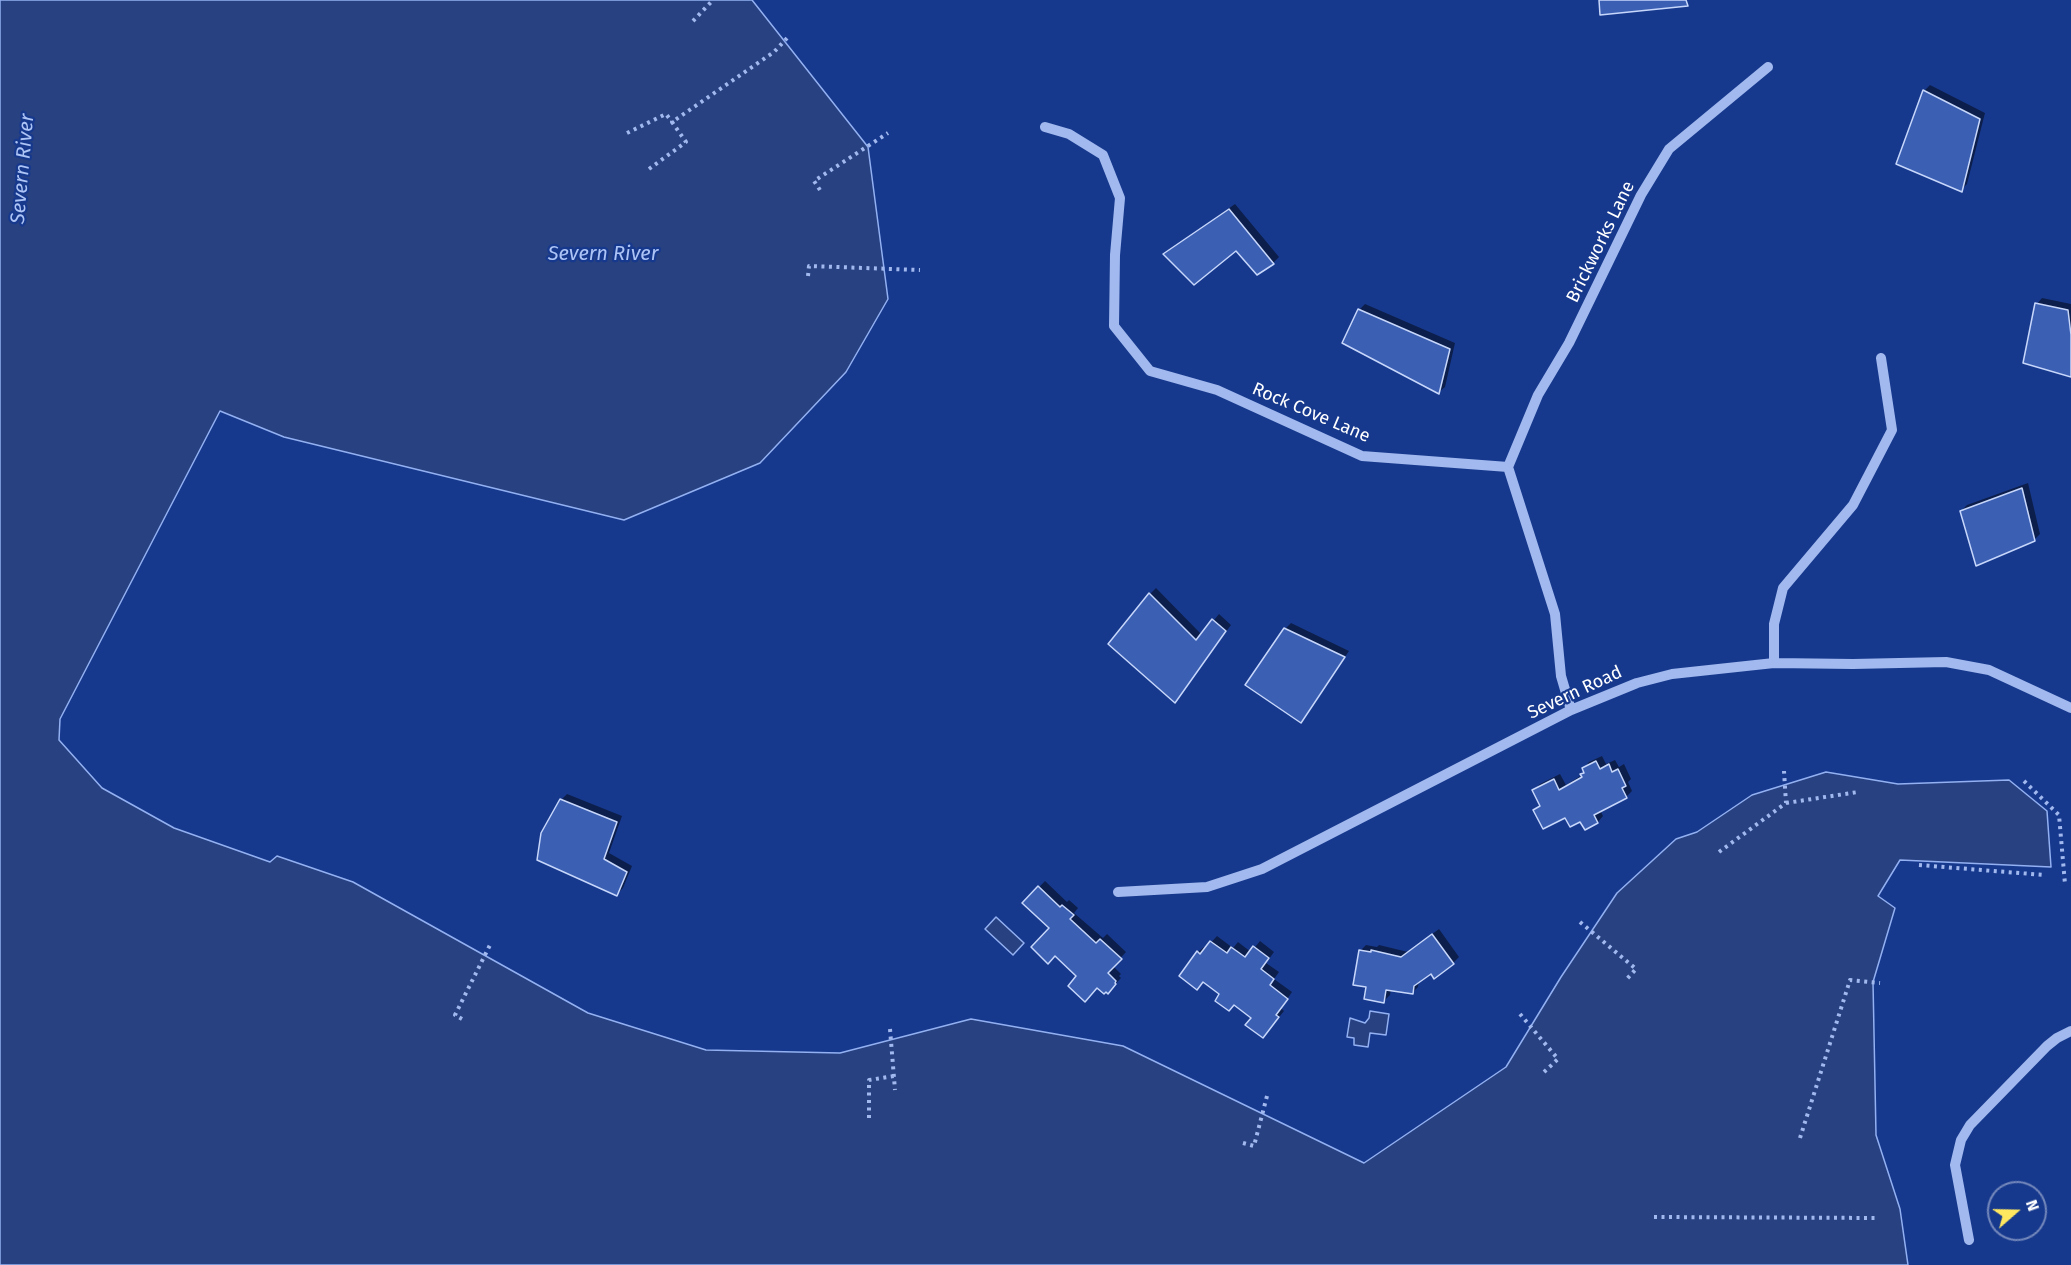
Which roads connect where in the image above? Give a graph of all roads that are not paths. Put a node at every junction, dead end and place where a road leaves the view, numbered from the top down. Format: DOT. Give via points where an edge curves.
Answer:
graph roads {
  1 [pos="1768,67"];
  2 [pos="1045,127"];
  3 [pos="1881,358"];
  4 [pos="1508,467"];
  5 [pos="1774,663"];
  6 [pos="2071,708"];
  7 [pos="1571,710"];
  8 [pos="1118,892"];
  9 [pos="2071,1031"];
  10 [pos="1969,1240"];
  1 -- 4 [label="street, Brickworks Lane" via="1669,149 1641,195 1569,343 1538,395"];
  2 -- 4 [label="street, Rock Cove Lane" via="1069,134 1103,155 1120,198 1114,326 1150,371 1217,390 1362,456"];
  3 -- 5 [label="street" via="1892,430 1853,506 1783,588 1774,624"];
  4 -- 7 [label="street" via="1555,614 1561,676"];
  5 -- 6 [label="street, Severn Road" via="1946,662 1989,670"];
  5 -- 7 [label="street, Severn Road" via="1672,674 1637,683"];
  7 -- 8 [label="street, Severn Road" via="1262,869 1207,887"];
  9 -- 10 [label="street" via="2047,1046 1970,1125 1961,1140 1955,1165"];
}
